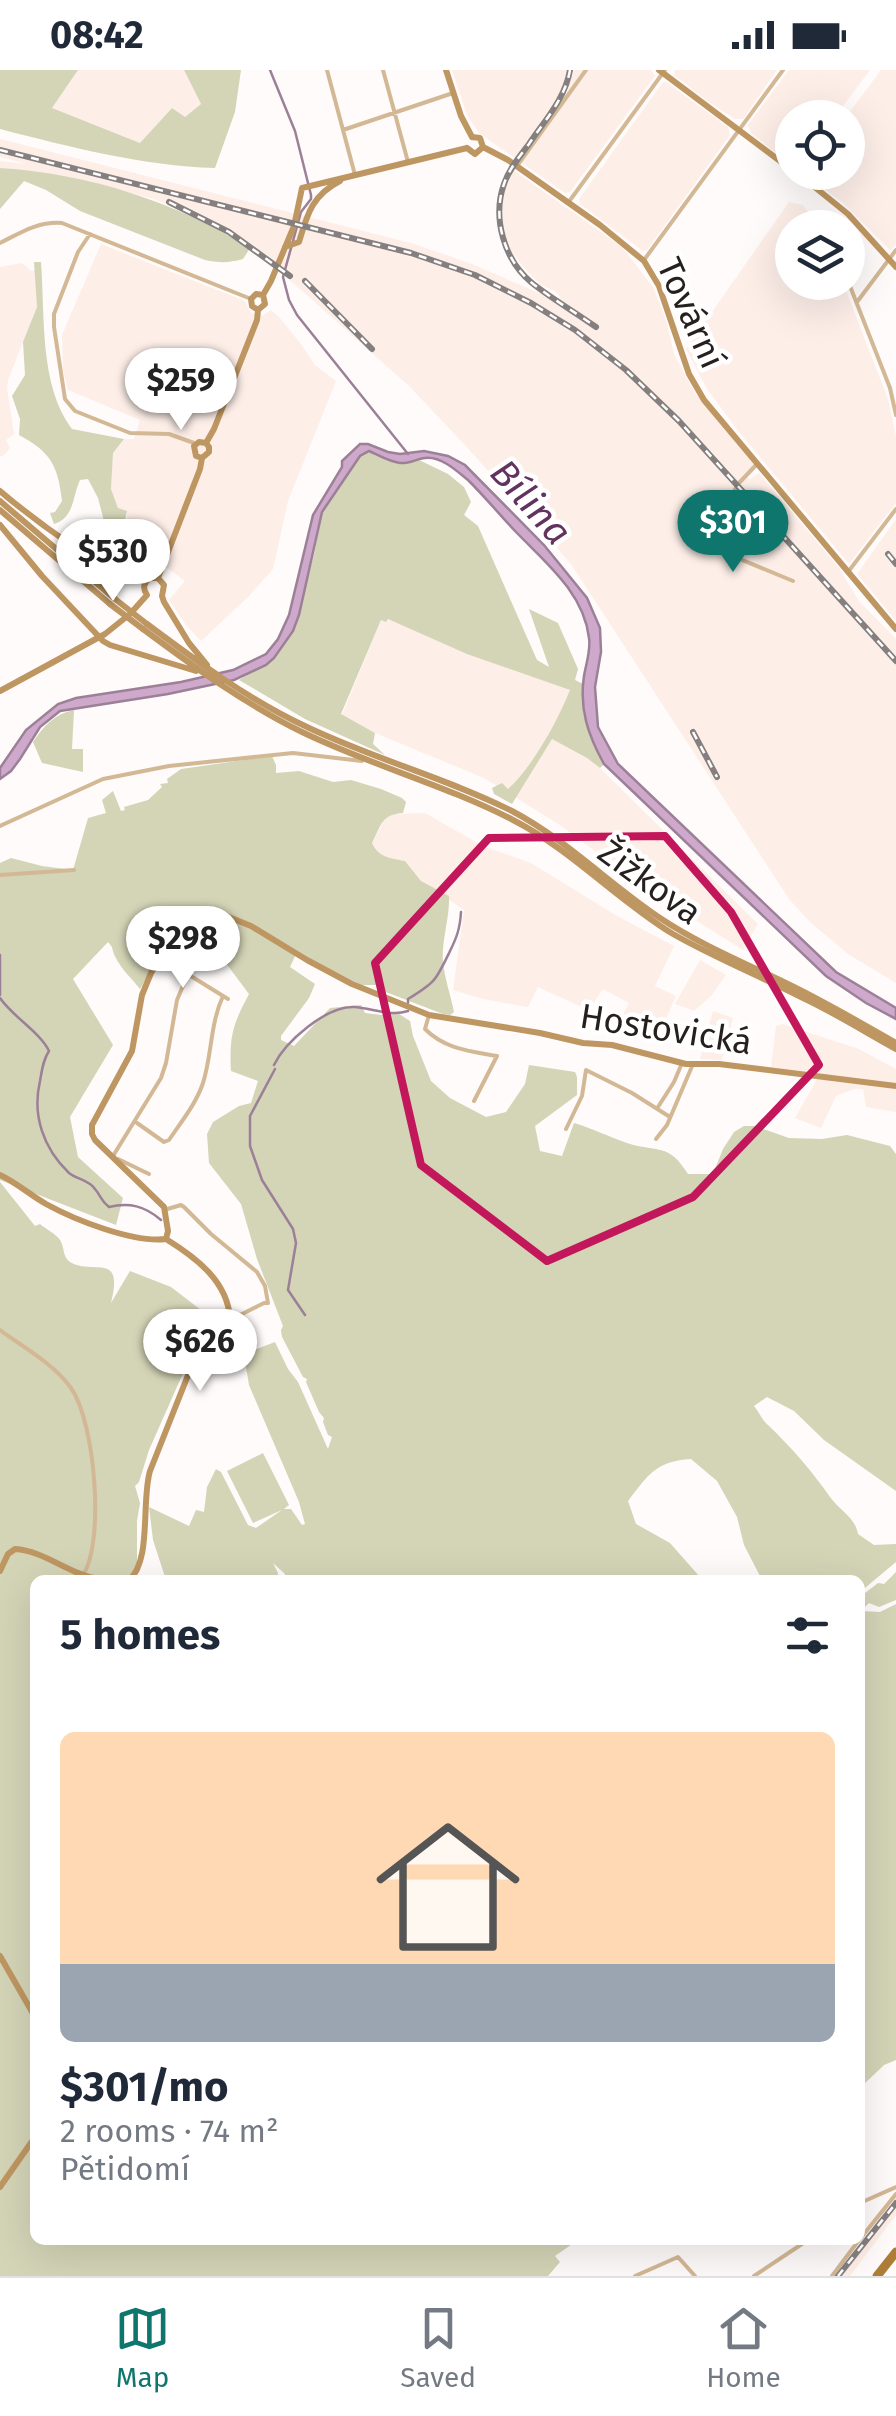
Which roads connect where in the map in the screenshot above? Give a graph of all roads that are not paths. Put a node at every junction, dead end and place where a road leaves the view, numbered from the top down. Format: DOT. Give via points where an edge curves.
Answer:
graph roads {
  1 [pos="326,70"];
  2 [pos="383,70"];
  3 [pos="446,70"];
  4 [pos="586,70"];
  5 [pos="783,70"];
  6 [pos="663,71"];
  7 [pos="453,93"];
  8 [pos="394,113"];
  9 [pos="344,130"];
  10 [pos="739,130"];
  11 [pos="472,137"];
  12 [pos="483,147"];
  13 [pos="467,148"];
  14 [pos="775,157"];
  15 [pos="408,162"];
  16 [pos="517,166"];
  17 [pos="355,175"];
  18 [pos="818,190"];
  19 [pos="568,203"];
  20 [pos="90,234"];
  21 [pos="0,243"];
  22 [pos="291,245"];
  23 [pos="896,250"];
  24 [pos="889,259"];
  25 [pos="644,261"];
  26 [pos="896,268"];
  27 [pos="262,296"];
  28 [pos="251,299"];
  29 [pos="855,300"];
  30 [pos="856,304"];
  31 [pos="258,310"];
  32 [pos="892,385"];
  33 [pos="896,415"];
  34 [pos="206,443"];
  35 [pos="196,444"];
  36 [pos="202,458"];
  37 [pos="757,464"];
  38 [pos="0,492"];
  39 [pos="0,501"];
  40 [pos="896,509"];
  41 [pos="0,510"];
  42 [pos="0,525"];
  43 [pos="848,572"];
  44 [pos="158,578"];
  45 [pos="148,580"];
  46 [pos="793,581"];
  47 [pos="162,593"];
  48 [pos="147,594"];
  49 [pos="113,601"];
  50 [pos="145,627"];
  51 [pos="896,628"];
  52 [pos="100,638"];
  53 [pos="214,673"];
  54 [pos="204,675"];
  55 [pos="0,691"];
  56 [pos="372,762"];
  57 [pos="0,826"];
  58 [pos="74,870"];
  59 [pos="0,874"];
  60 [pos="160,956"];
  61 [pos="188,974"];
  62 [pos="429,1016"];
  63 [pos="896,1046"];
  64 [pos="682,1063"];
  65 [pos="693,1064"];
  66 [pos="896,1086"];
  67 [pos="474,1100"];
  68 [pos="658,1108"];
  69 [pos="670,1117"];
  70 [pos="135,1122"];
  71 [pos="566,1129"];
  72 [pos="656,1139"];
  73 [pos="113,1157"];
  74 [pos="149,1174"];
  75 [pos="0,1175"];
  76 [pos="164,1210"];
  77 [pos="166,1238"];
  78 [pos="230,1316"];
  79 [pos="0,1330"];
  80 [pos="0,1571"];
  81 [pos="77,1575"];
  82 [pos="82,1575"];
  83 [pos="135,1575"];
  84 [pos="0,1956"];
  85 [pos="30,2008"];
  86 [pos="30,2145"];
  87 [pos="0,2187"];
  88 [pos="896,2187"];
  89 [pos="896,2194"];
  90 [pos="865,2200"];
  91 [pos="865,2233"];
  92 [pos="800,2245"];
  93 [pos="855,2245"];
  94 [pos="896,2252"];
  95 [pos="635,2276"];
  96 [pos="695,2276"];
  97 [pos="754,2276"];
  98 [pos="832,2276"];
  99 [pos="878,2276"];
  1 -- 9 [label="street"];
  2 -- 8 [label="street"];
  3 -- 7 [label="main road"];
  4 -- 16 [label="street"];
  5 -- 10 [label="street"];
  6 -- 10 [label="main road"];
  6 -- 19 [label="street"];
  7 -- 8 [label="street"];
  7 -- 11 [label="main road"];
  8 -- 9 [label="street"];
  8 -- 15 [label="street"];
  9 -- 17 [label="street"];
  10 -- 14 [label="main road"];
  10 -- 25 [label="street"];
  11 -- 12 [label="main road"];
  11 -- 13 [label="main road"];
  12 -- 13 [label="main road" via="475,154"];
  12 -- 16 [label="main road, Tovární"];
  13 -- 15 [label="main road"];
  15 -- 17 [label="main road"];
  16 -- 19 [label="main road, Tovární"];
  17 -- 22 [label="main road" via="312,206 300,240"];
  17 -- 22 [label="main road" via="302,188"];
  18 -- 24 [label="main road"];
  19 -- 25 [label="main road, Tovární"];
  20 -- 21 [label="street" via="49,222"];
  20 -- 28 [label="street"];
  20 -- 35 [label="street" via="54,314 67,404 130,432 169,434"];
  22 -- 27 [label="main road"];
  23 -- 24 [label="street"];
  24 -- 26 [label="main road"];
  24 -- 30 [label="street"];
  25 -- 37 [label="main road, Tovární" via="694,385"];
  27 -- 28 [label="main road"];
  27 -- 31 [label="main road" via="265,304"];
  28 -- 31 [label="main road"];
  29 -- 30 [label="street"];
  30 -- 32 [label="street"];
  31 -- 34 [label="main road"];
  32 -- 33 [label="street"];
  34 -- 35 [label="main road"];
  34 -- 36 [label="main road" via="209,452"];
  35 -- 36 [label="main road"];
  36 -- 44 [label="main road"];
  37 -- 43 [label="main road, Tovární"];
  37 -- 46 [label="street" via="709,532 718,550"];
  38 -- 45 [label="main road" via="120,574"];
  39 -- 49 [label="main road"];
  40 -- 43 [label="street"];
  41 -- 49 [label="main road"];
  42 -- 52 [label="main road"];
  43 -- 51 [label="main road, Tovární"];
  44 -- 45 [label="main road"];
  44 -- 47 [label="main road"];
  45 -- 48 [label="main road"];
  47 -- 48 [label="main road"];
  47 -- 53 [label="main road"];
  48 -- 52 [label="main road"];
  49 -- 50 [label="main road, bridge"];
  50 -- 53 [label="main road, Žižkova"];
  50 -- 54 [label="main road"];
  52 -- 54 [label="main road"];
  52 -- 55 [label="main road"];
  53 -- 63 [label="main road, Žižkova" via="308,727 512,811 678,930 819,999"];
  54 -- 56 [label="main road, Žižkova" via="304,733"];
  56 -- 57 [label="street, Žižkova" via="292,753 103,778"];
  56 -- 63 [label="main road, Žižkova" via="530,829 675,935"];
  58 -- 59 [label="street"];
  60 -- 61 [label="street"];
  60 -- 62 [label="main road, Hostovická" via="194,919 229,917 352,984"];
  60 -- 73 [label="main road, Hostovická" via="142,995 132,1051 92,1125 95,1140"];
  61 -- 70 [label="street" via="161,1078"];
  61 -- 70 [label="street" via="225,997 214,1017 204,1081 166,1142"];
  62 -- 64 [label="main road, Hostovická"];
  62 -- 67 [label="street" via="424,1029 441,1043 497,1056"];
  64 -- 65 [label="main road, Hostovická"];
  64 -- 68 [label="street"];
  65 -- 66 [label="main road, Hostovická"];
  65 -- 69 [label="street"];
  68 -- 69 [label="street"];
  68 -- 71 [label="street" via="586,1070"];
  69 -- 72 [label="street"];
  70 -- 73 [label="street"];
  73 -- 74 [label="street"];
  73 -- 76 [label="main road"];
  75 -- 77 [label="main road" via="50,1206 129,1235"];
  76 -- 77 [label="main road"];
  76 -- 78 [label="street" via="184,1207 262,1278 268,1303"];
  77 -- 78 [label="main road" via="210,1271"];
  78 -- 83 [label="main road" via="196,1355 150,1471"];
  79 -- 82 [label="street" via="61,1376 88,1426 92,1552"];
  80 -- 81 [label="main road" via="16,1549"];
  84 -- 85 [label="main road"];
  86 -- 87 [label="main road"];
  88 -- 90 [label="street"];
  89 -- 91 [label="street"];
  92 -- 97 [label="street"];
  93 -- 98 [label="street"];
  94 -- 99 [label="main road"];
  95 -- 96 [label="street" via="678,2257"];
}
